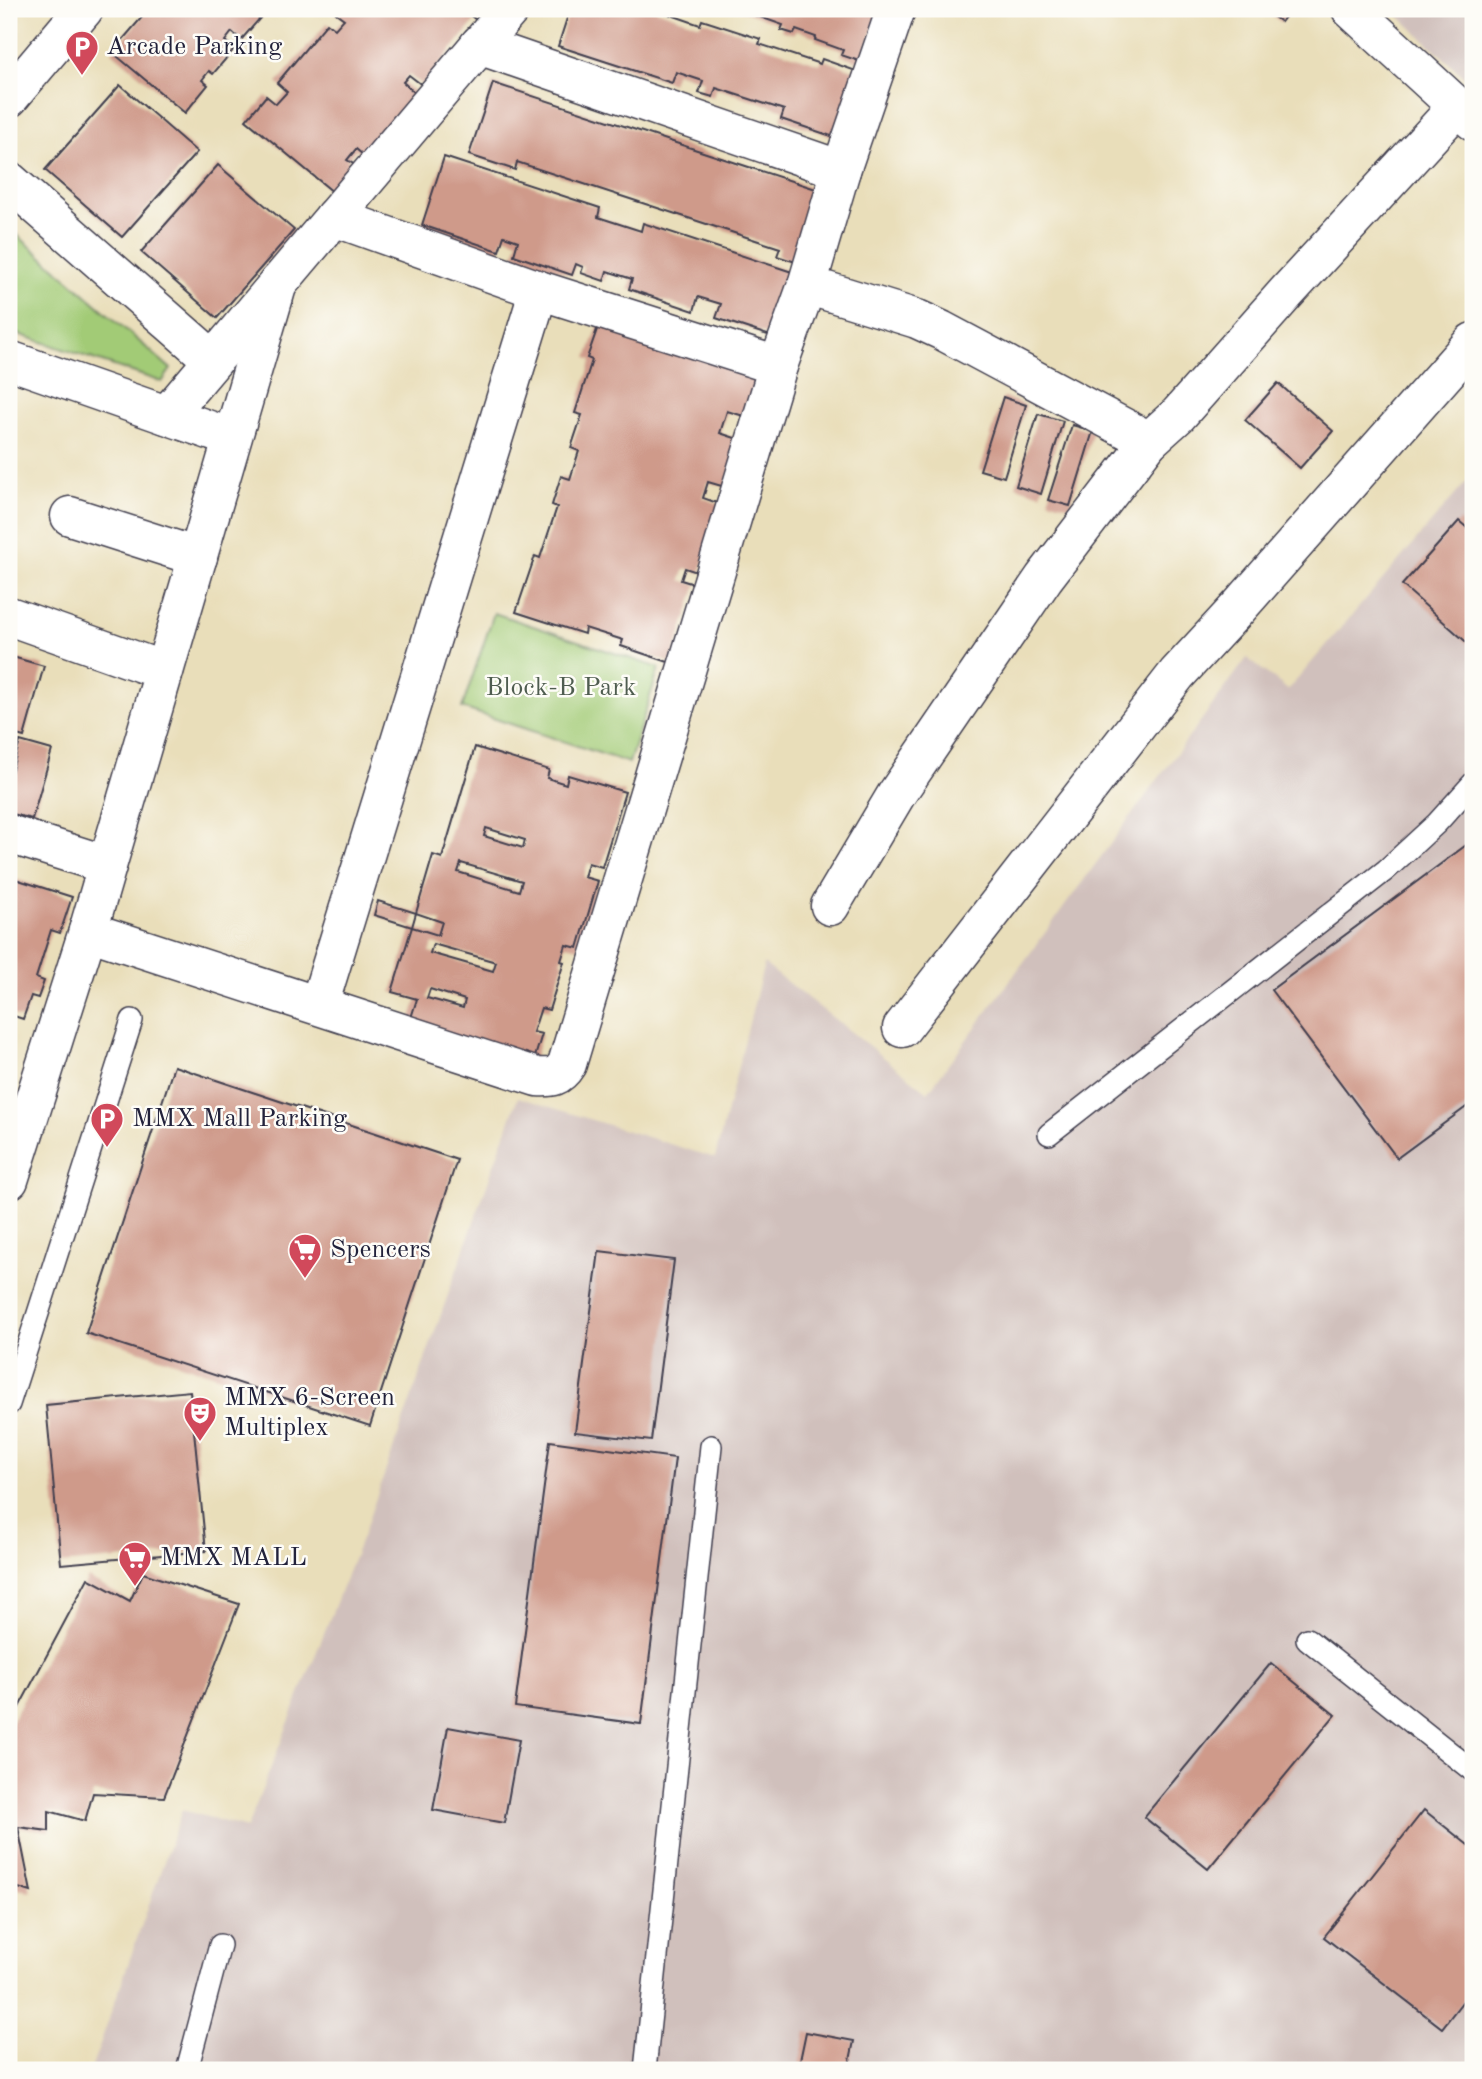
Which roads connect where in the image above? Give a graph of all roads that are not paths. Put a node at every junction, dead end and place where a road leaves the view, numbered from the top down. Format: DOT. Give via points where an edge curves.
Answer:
graph roads {
  1 [pos="84,9"];
  2 [pos="510,9"];
  3 [pos="896,9"];
  4 [pos="1351,9"];
  5 [pos="479,45"];
  6 [pos="9,98"];
  7 [pos="1465,114"];
  8 [pos="841,170"];
  9 [pos="9,181"];
  10 [pos="334,217"];
  11 [pos="278,283"];
  12 [pos="807,285"];
  13 [pos="539,290"];
  14 [pos="1473,342"];
  15 [pos="9,360"];
  16 [pos="213,360"];
  17 [pos="778,366"];
  18 [pos="167,415"];
  19 [pos="232,438"];
  20 [pos="1149,440"];
  21 [pos="70,516"];
  22 [pos="198,557"];
  23 [pos="9,616"];
  24 [pos="164,671"];
  25 [pos="1473,783"];
  26 [pos="9,834"];
  27 [pos="107,865"];
  28 [pos="830,906"];
  29 [pos="88,930"];
  30 [pos="320,1005"];
  31 [pos="132,1020"];
  32 [pos="902,1028"];
  33 [pos="1049,1134"];
  34 [pos="9,1180"];
  35 [pos="9,1404"];
  36 [pos="710,1446"];
  37 [pos="1307,1639"];
  38 [pos="1473,1771"];
  39 [pos="220,1945"];
  40 [pos="187,2070"];
  41 [pos="645,2070"];
  1 -- 6 [label="street"];
  2 -- 5 [label="street"];
  3 -- 8 [label="street"];
  4 -- 7 [label="street"];
  5 -- 8 [label="street"];
  5 -- 10 [label="street"];
  7 -- 20 [label="street" via="1286,293 1178,415"];
  8 -- 12 [label="street"];
  9 -- 16 [label="street"];
  10 -- 11 [label="street"];
  10 -- 13 [label="street"];
  11 -- 16 [label="street"];
  11 -- 19 [label="street"];
  12 -- 17 [label="street"];
  12 -- 20 [label="street" via="917,319"];
  13 -- 17 [label="street"];
  13 -- 30 [label="street"];
  14 -- 32 [label="street" via="1177,674"];
  15 -- 18 [label="street"];
  16 -- 18 [label="street"];
  17 -- 30 [label="street" via="567,1064 560,1074 537,1077"];
  18 -- 19 [label="street"];
  19 -- 22 [label="street"];
  20 -- 28 [label="street" via="1044,578 896,795"];
  21 -- 22 [label="street"];
  22 -- 24 [label="street"];
  23 -- 24 [label="street"];
  24 -- 27 [label="street"];
  25 -- 33 [label="lane" via="1377,878"];
  26 -- 27 [label="street"];
  27 -- 29 [label="street"];
  29 -- 30 [label="street"];
  29 -- 34 [label="street"];
  31 -- 35 [label="lane"];
  36 -- 41 [label="lane"];
  37 -- 38 [label="lane"];
  39 -- 40 [label="lane"];
}
